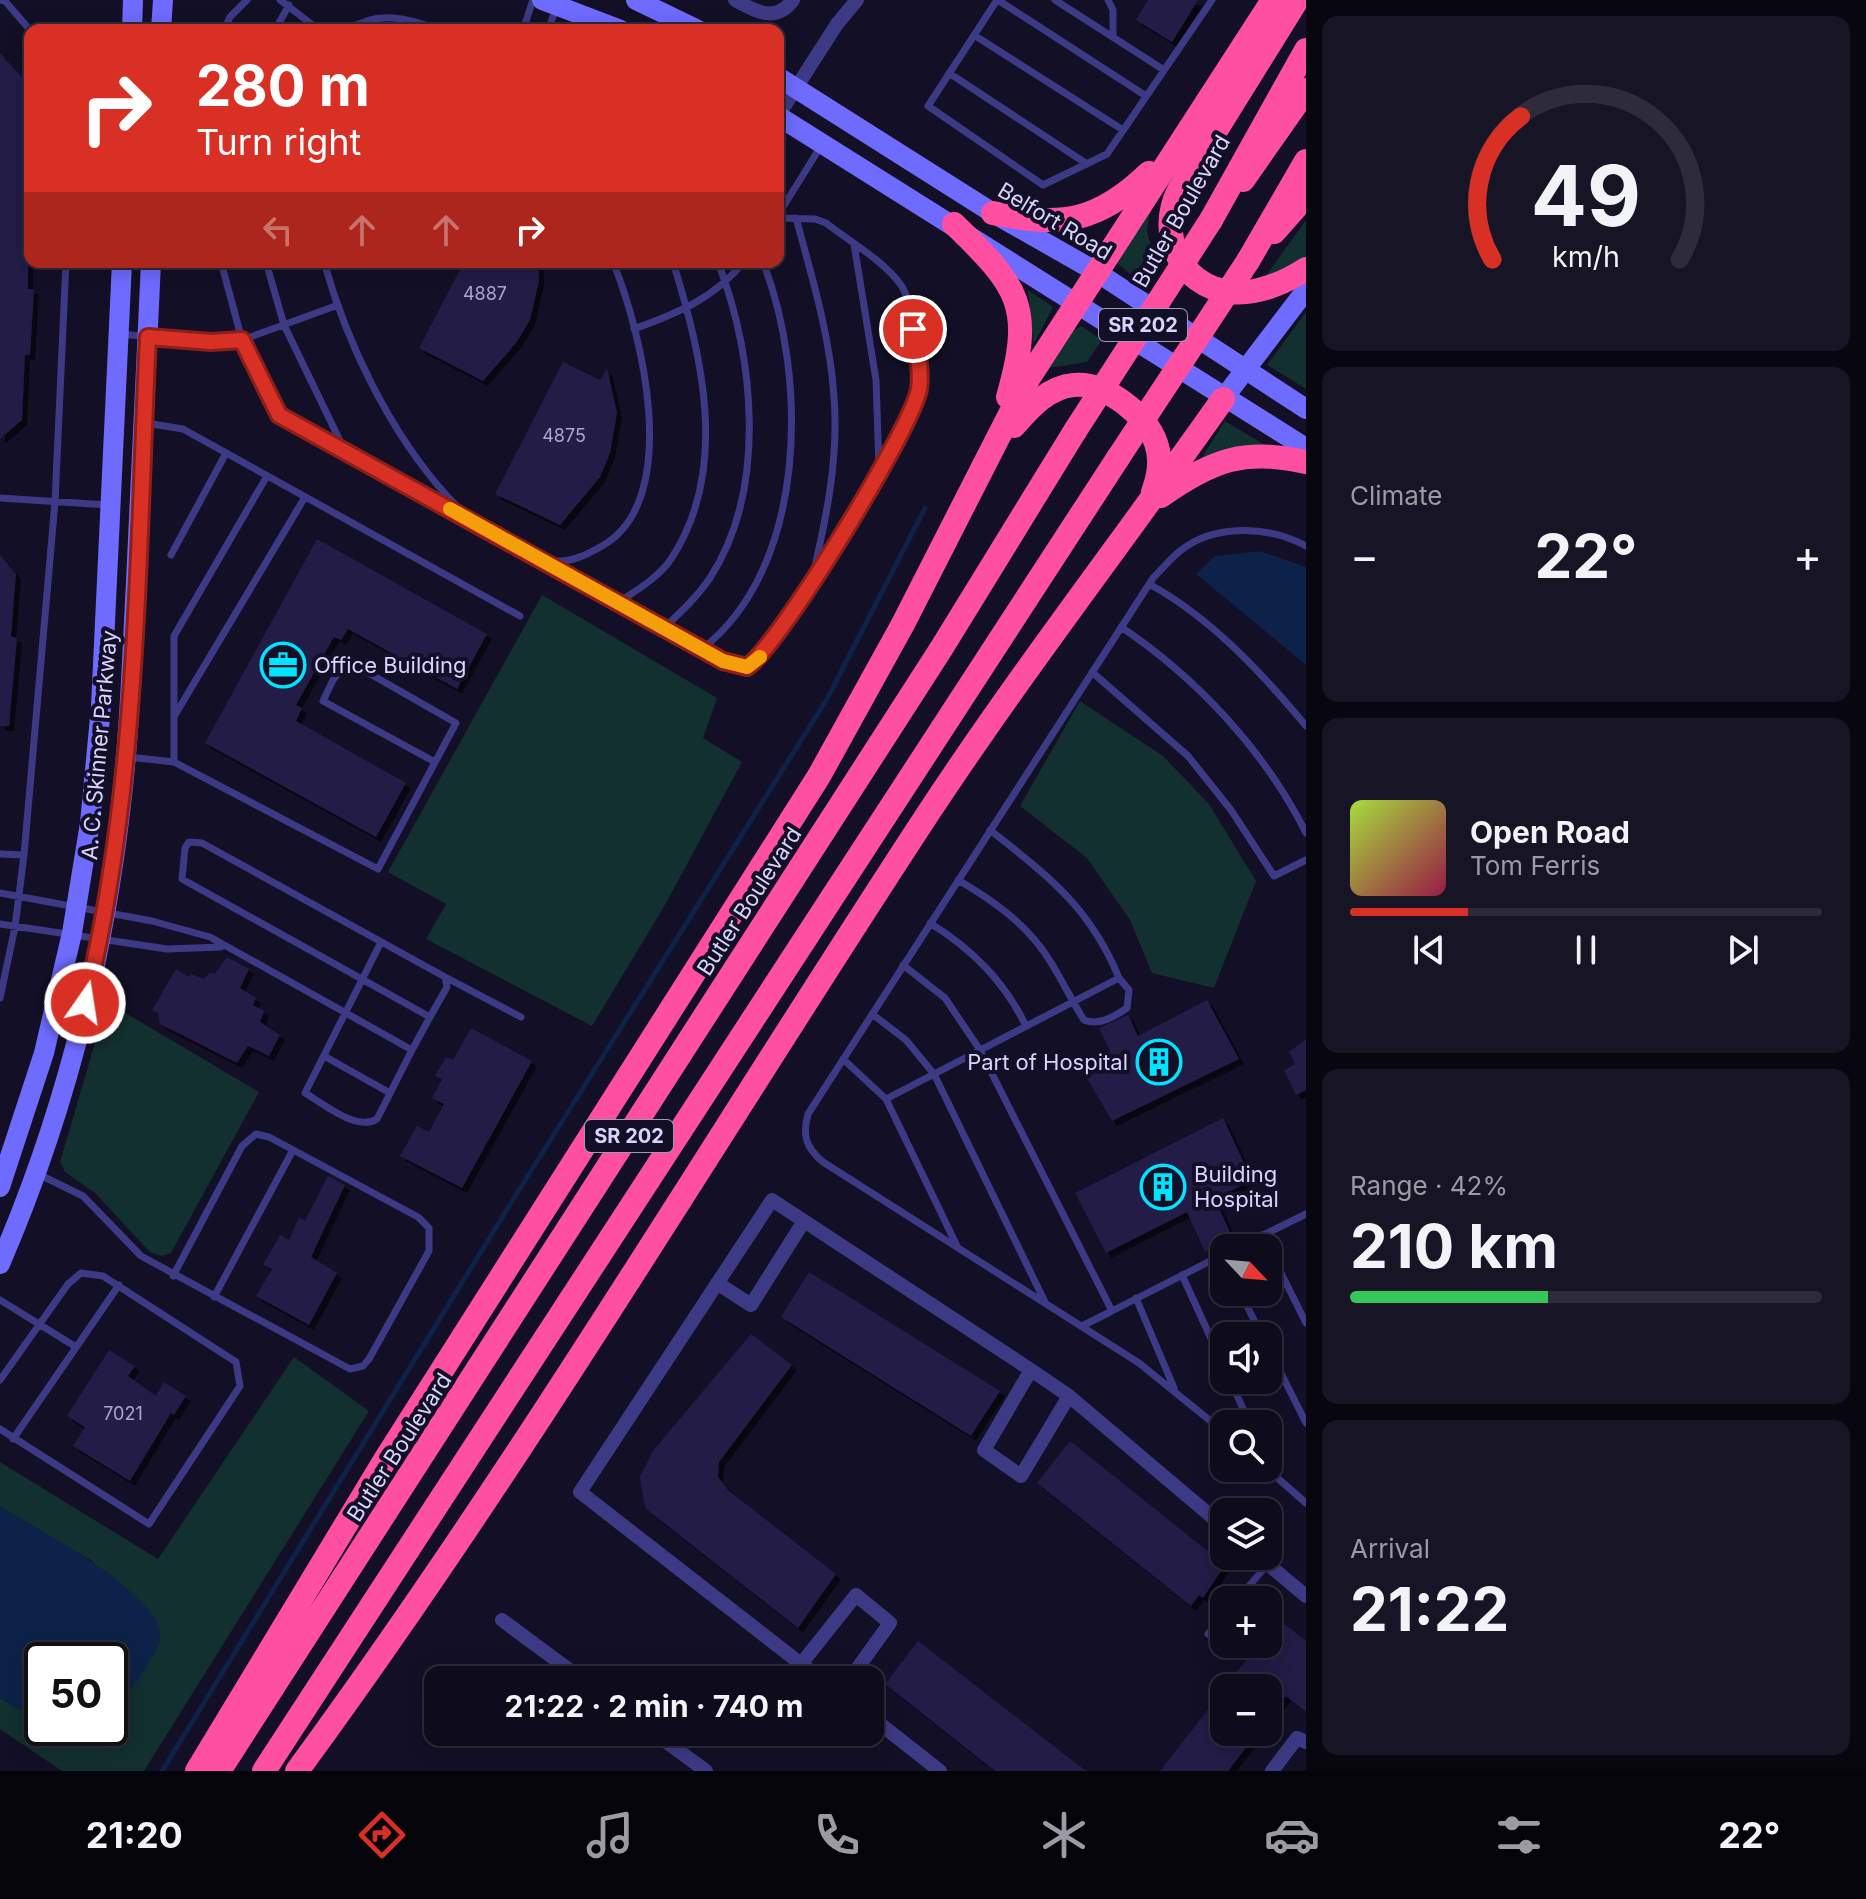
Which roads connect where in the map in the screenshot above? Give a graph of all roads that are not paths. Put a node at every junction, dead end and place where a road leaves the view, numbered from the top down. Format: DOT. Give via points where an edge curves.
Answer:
graph roads {
  1 [pos="0,0"];
  2 [pos="133,0"];
  3 [pos="163,0"];
  4 [pos="247,0"];
  5 [pos="280,0"];
  6 [pos="533,0"];
  7 [pos="636,0"];
  8 [pos="735,0"];
  9 [pos="793,0"];
  10 [pos="857,0"];
  11 [pos="997,0"];
  12 [pos="1055,0"];
  13 [pos="1108,0"];
  14 [pos="1212,0"];
  15 [pos="1273,0"];
  16 [pos="1297,0"];
  17 [pos="553,2"];
  18 [pos="289,5"];
  19 [pos="25,24"];
  20 [pos="132,24"];
  21 [pos="161,24"];
  22 [pos="227,24"];
  23 [pos="278,24"];
  24 [pos="312,24"];
  25 [pos="362,24"];
  26 [pos="424,24"];
  27 [pos="525,24"];
  28 [pos="549,24"];
  29 [pos="606,24"];
  30 [pos="686,24"];
  31 [pos="974,35"];
  32 [pos="1113,37"];
  33 [pos="1306,50"];
  34 [pos="1164,70"];
  35 [pos="949,73"];
  36 [pos="787,82"];
  37 [pos="1306,90"];
  38 [pos="1146,96"];
  39 [pos="784,120"];
  40 [pos="1123,130"];
  41 [pos="822,144"];
  42 [pos="1176,146"];
  43 [pos="1306,161"];
  44 [pos="1087,164"];
  45 [pos="1306,196"];
  46 [pos="784,207"];
  47 [pos="993,213"];
  48 [pos="784,217"];
  49 [pos="796,218"];
  50 [pos="1211,220"];
  51 [pos="954,224"];
  52 [pos="854,244"];
  53 [pos="1248,261"];
  54 [pos="66,268"];
  55 [pos="122,268"];
  56 [pos="151,268"];
  57 [pos="223,268"];
  58 [pos="268,268"];
  59 [pos="326,268"];
  60 [pos="615,268"];
  61 [pos="675,268"];
  62 [pos="720,268"];
  63 [pos="739,268"];
  64 [pos="764,268"];
  65 [pos="1306,269"];
  66 [pos="1095,271"];
  67 [pos="726,283"];
  68 [pos="1306,290"];
  69 [pos="1076,302"];
  70 [pos="338,305"];
  71 [pos="688,308"];
  72 [pos="284,325"];
  73 [pos="634,329"];
  74 [pos="118,334"];
  75 [pos="148,337"];
  76 [pos="242,340"];
  77 [pos="1245,370"];
  78 [pos="1223,399"];
  79 [pos="1306,409"];
  80 [pos="143,423"];
  81 [pos="993,448"];
  82 [pos="1306,448"];
  83 [pos="345,451"];
  84 [pos="226,453"];
  85 [pos="1306,462"];
  86 [pos="879,468"];
  87 [pos="267,476"];
  88 [pos="305,497"];
  89 [pos="0,498"];
  90 [pos="55,502"];
  91 [pos="110,505"];
  92 [pos="1141,513"];
  93 [pos="479,524"];
  94 [pos="1306,546"];
  95 [pos="171,555"];
  96 [pos="537,555"];
  97 [pos="1149,584"];
  98 [pos="810,585"];
  99 [pos="619,602"];
  100 [pos="520,616"];
  101 [pos="1121,627"];
  102 [pos="664,628"];
  103 [pos="702,649"];
  104 [pos="1092,672"];
  105 [pos="174,717"];
  106 [pos="1306,726"];
  107 [pos="126,757"];
  108 [pos="174,762"];
  109 [pos="435,762"];
  110 [pos="990,830"];
  111 [pos="1306,833"];
  112 [pos="0,854"];
  113 [pos="24,855"];
  114 [pos="1306,860"];
  115 [pos="958,880"];
  116 [pos="0,893"];
  117 [pos="20,895"];
  118 [pos="77,906"];
  119 [pos="105,912"];
  120 [pos="930,923"];
  121 [pos="0,924"];
  122 [pos="15,927"];
  123 [pos="72,933"];
  124 [pos="100,939"];
  125 [pos="381,942"];
  126 [pos="221,947"];
  127 [pos="903,965"];
  128 [pos="445,977"];
  129 [pos="1119,978"];
  130 [pos="362,980"];
  131 [pos="0,998"];
  132 [pos="1073,1002"];
  133 [pos="346,1014"];
  134 [pos="872,1014"];
  135 [pos="430,1017"];
  136 [pos="521,1017"];
  137 [pos="1026,1026"];
  138 [pos="412,1050"];
  139 [pos="980,1050"];
  140 [pos="324,1056"];
  141 [pos="843,1059"];
  142 [pos="934,1074"];
  143 [pos="390,1093"];
  144 [pos="886,1099"];
  145 [pos="293,1150"];
  146 [pos="36,1173"];
  147 [pos="0,1187"];
  148 [pos="1305,1217"];
  149 [pos="804,1221"];
  150 [pos="1264,1234"];
  151 [pos="958,1248"];
  152 [pos="1210,1262"];
  153 [pos="0,1264"];
  154 [pos="1182,1275"];
  155 [pos="1282,1275"];
  156 [pos="173,1276"];
  157 [pos="717,1283"];
  158 [pos="119,1285"];
  159 [pos="214,1297"];
  160 [pos="1136,1298"];
  161 [pos="0,1300"];
  162 [pos="1046,1304"];
  163 [pos="1112,1311"];
  164 [pos="39,1322"];
  165 [pos="1306,1323"];
  166 [pos="1082,1326"];
  167 [pos="1210,1336"];
  168 [pos="76,1347"];
  169 [pos="1031,1370"];
  170 [pos="1282,1375"];
  171 [pos="0,1380"];
  172 [pos="1175,1390"];
  173 [pos="1069,1396"];
  174 [pos="1210,1420"];
  175 [pos="1306,1423"];
  176 [pos="0,1429"];
  177 [pos="13,1439"];
  178 [pos="1282,1482"];
  179 [pos="1306,1503"];
  180 [pos="1210,1515"];
  181 [pos="1275,1570"];
  182 [pos="1306,1596"];
  183 [pos="502,1620"];
  184 [pos="1210,1632"];
  185 [pos="1208,1634"];
  186 [pos="801,1664"];
  187 [pos="564,1666"];
  188 [pos="804,1666"];
  189 [pos="859,1666"];
  190 [pos="884,1727"];
  191 [pos="1306,1742"];
  192 [pos="672,1746"];
  193 [pos="197,1771"];
  194 [pos="219,1771"];
  195 [pos="264,1771"];
  196 [pos="297,1771"];
  197 [pos="706,1771"];
  198 [pos="940,1771"];
  199 [pos="1272,1771"];
  1 -- 19 [label="lane"];
  2 -- 20 [label="main road"];
  3 -- 21 [label="main road"];
  4 -- 22 [label="lane"];
  5 -- 18 [label="lane"];
  6 -- 27 [label="lane"];
  7 -- 30 [label="main road"];
  8 -- 9 [label="street" via="772,15"];
  10 -- 36 [label="street"];
  11 -- 31 [label="lane"];
  11 -- 38 [label="lane"];
  12 -- 32 [label="lane"];
  13 -- 32 [label="lane"];
  14 -- 34 [label="lane"];
  15 -- 42 [label="highway"];
  16 -- 65 [label="highway" via="1179,190 1169,226 1182,264 1211,287 1262,290"];
  17 -- 28 [label="lane"];
  17 -- 29 [label="main road"];
  18 -- 23 [label="lane"];
  18 -- 24 [label="lane"];
  25 -- 26 [label="lane" via="392,17"];
  31 -- 35 [label="lane"];
  31 -- 40 [label="lane"];
  32 -- 34 [label="lane"];
  33 -- 50 [label="highway, Butler Boulevard / SR 202"];
  34 -- 38 [label="lane"];
  35 -- 44 [label="lane"];
  35 -- 44 [label="lane" via="928,106 1043,185"];
  36 -- 47 [label="main road, Belfort Road"];
  37 -- 50 [label="highway" via="1262,157"];
  38 -- 40 [label="lane"];
  39 -- 41 [label="main road"];
  40 -- 44 [label="lane" via="1107,154"];
  41 -- 46 [label="lane"];
  41 -- 51 [label="main road"];
  42 -- 47 [label="highway" via="1142,181 1091,215 1053,223"];
  42 -- 66 [label="highway"];
  43 -- 53 [label="highway, SR 202"];
  45 -- 53 [label="highway"];
  47 -- 66 [label="main road, Belfort Road"];
  48 -- 49 [label="lane"];
  49 -- 52 [label="lane" via="826,223"];
  49 -- 98 [label="lane" via="822,314 834,398 834,458"];
  50 -- 194 [label="highway, Butler Boulevard / SR 202, bridge"];
  51 -- 69 [label="main road"];
  51 -- 81 [label="highway" via="1001,272 1021,320 1019,358"];
  52 -- 86 [label="lane" via="876,380"];
  52 -- 86 [label="lane" via="905,292 920,377 914,406"];
  53 -- 195 [label="highway, SR 202, bridge"];
  54 -- 90 [label="lane"];
  55 -- 74 [label="main road, A. C. Skinner Parkway"];
  56 -- 75 [label="main road, A. C. Skinner Parkway"];
  57 -- 76 [label="lane"];
  58 -- 72 [label="lane"];
  59 -- 70 [label="lane"];
  60 -- 73 [label="lane"];
  61 -- 71 [label="lane"];
  62 -- 67 [label="lane"];
  63 -- 67 [label="lane"];
  64 -- 103 [label="lane" via="785,356 790,463 781,521 761,575 729,624"];
  66 -- 69 [label="highway"];
  66 -- 77 [label="main road, Belfort Road"];
  67 -- 71 [label="lane"];
  67 -- 102 [label="lane" via="748,408 741,505 710,578"];
  68 -- 77 [label="main road"];
  69 -- 78 [label="main road"];
  69 -- 81 [label="highway"];
  70 -- 72 [label="lane"];
  70 -- 93 [label="lane" via="402,434 449,499"];
  71 -- 73 [label="lane"];
  71 -- 99 [label="lane" via="706,411 698,495 671,560"];
  72 -- 76 [label="lane"];
  72 -- 83 [label="lane"];
  73 -- 96 [label="lane" via="649,418 638,502 621,530 591,553 554,561"];
  74 -- 75 [label="lane"];
  74 -- 91 [label="main road, A. C. Skinner Parkway"];
  75 -- 76 [label="lane"];
  75 -- 80 [label="main road, A. C. Skinner Parkway"];
  76 -- 83 [label="lane" via="279,415"];
  77 -- 78 [label="main road"];
  77 -- 79 [label="main road, Belfort Road"];
  78 -- 82 [label="main road"];
  78 -- 92 [label="highway"];
  80 -- 84 [label="lane" via="183,429"];
  80 -- 107 [label="main road, A. C. Skinner Parkway"];
  81 -- 92 [label="highway" via="1034,404 1059,388 1075,385 1107,393 1149,428 1156,443 1160,471"];
  81 -- 193 [label="highway" via="819,776 411,1418"];
  83 -- 93 [label="lane"];
  84 -- 87 [label="lane"];
  84 -- 95 [label="lane"];
  85 -- 92 [label="highway" via="1254,455 1217,462"];
  86 -- 98 [label="lane"];
  87 -- 88 [label="lane"];
  87 -- 105 [label="lane" via="174,636"];
  88 -- 100 [label="lane"];
  88 -- 105 [label="lane"];
  89 -- 90 [label="lane"];
  90 -- 91 [label="lane"];
  90 -- 113 [label="lane"];
  91 -- 118 [label="main road, A. C. Skinner Parkway" via="98,750"];
  92 -- 196 [label="highway" via="931,810 435,1575"];
  93 -- 96 [label="lane"];
  94 -- 97 [label="lane" via="1262,531 1220,533 1181,549"];
  96 -- 99 [label="lane"];
  97 -- 101 [label="lane"];
  97 -- 106 [label="lane" via="1201,618"];
  98 -- 103 [label="lane" via="764,653 747,667"];
  99 -- 102 [label="lane"];
  101 -- 104 [label="lane"];
  101 -- 111 [label="lane" via="1161,653 1233,727 1280,788"];
  102 -- 103 [label="lane"];
  104 -- 110 [label="lane"];
  104 -- 114 [label="lane" via="1188,756 1274,876"];
  105 -- 108 [label="lane"];
  107 -- 108 [label="lane"];
  107 -- 119 [label="main road, A. C. Skinner Parkway"];
  108 -- 109 [label="lane" via="378,869"];
  109 -- 109 [label="lane" via="456,723 358,667 344,667 323,701"];
  110 -- 115 [label="lane"];
  110 -- 129 [label="lane" via="1062,888 1104,940"];
  112 -- 113 [label="lane"];
  113 -- 117 [label="lane"];
  115 -- 120 [label="lane"];
  115 -- 132 [label="lane" via="1023,926 1050,959"];
  116 -- 117 [label="lane"];
  117 -- 118 [label="lane"];
  117 -- 122 [label="lane"];
  118 -- 119 [label="lane"];
  118 -- 123 [label="main road, A. C. Skinner Parkway"];
  119 -- 124 [label="main road, A. C. Skinner Parkway"];
  119 -- 126 [label="lane" via="188,929"];
  120 -- 127 [label="lane"];
  120 -- 137 [label="lane" via="992,973 1011,995"];
  121 -- 122 [label="lane"];
  122 -- 123 [label="lane"];
  122 -- 131 [label="lane"];
  123 -- 124 [label="lane"];
  123 -- 147 [label="main road, A. C. Skinner Parkway" via="44,1053"];
  124 -- 126 [label="lane" via="167,949"];
  124 -- 146 [label="main road, A. C. Skinner Parkway"];
  125 -- 128 [label="lane"];
  125 -- 130 [label="lane"];
  125 -- 130 [label="lane" via="202,843 189,842 185,848 182,879 190,885"];
  126 -- 133 [label="lane"];
  127 -- 134 [label="lane"];
  127 -- 139 [label="lane" via="945,998"];
  128 -- 135 [label="lane" via="447,987"];
  128 -- 136 [label="lane"];
  129 -- 132 [label="lane"];
  129 -- 132 [label="lane" via="1129,990 1127,1008 1115,1017 1084,1020"];
  130 -- 133 [label="lane"];
  130 -- 135 [label="lane"];
  132 -- 137 [label="lane"];
  133 -- 138 [label="lane"];
  133 -- 140 [label="lane"];
  134 -- 141 [label="lane"];
  134 -- 142 [label="lane" via="906,1040"];
  135 -- 138 [label="lane"];
  137 -- 139 [label="lane"];
  138 -- 143 [label="lane"];
  139 -- 142 [label="lane"];
  139 -- 163 [label="lane"];
  140 -- 143 [label="lane"];
  140 -- 143 [label="lane" via="305,1093 364,1124 377,1119"];
  141 -- 144 [label="lane"];
  141 -- 151 [label="lane" via="808,1114 805,1140 811,1152"];
  142 -- 144 [label="lane"];
  142 -- 162 [label="lane"];
  144 -- 151 [label="lane"];
  145 -- 156 [label="lane" via="263,1135 247,1138"];
  145 -- 159 [label="lane"];
  145 -- 159 [label="lane" via="425,1221 429,1251 369,1359 356,1369 341,1367"];
  146 -- 153 [label="main road, A. C. Skinner Parkway"];
  146 -- 156 [label="lane" via="83,1196 141,1256"];
  148 -- 150 [label="lane"];
  149 -- 157 [label="street" via="772,1200"];
  149 -- 157 [label="street" via="751,1305"];
  149 -- 169 [label="street"];
  151 -- 162 [label="lane"];
  152 -- 154 [label="lane"];
  154 -- 160 [label="lane"];
  154 -- 167 [label="lane"];
  155 -- 165 [label="lane"];
  156 -- 159 [label="lane"];
  157 -- 186 [label="street" via="580,1492"];
  158 -- 164 [label="lane" via="81,1273"];
  158 -- 168 [label="lane"];
  158 -- 177 [label="lane" via="236,1362 240,1386 149,1524"];
  160 -- 163 [label="lane"];
  160 -- 172 [label="lane"];
  161 -- 164 [label="lane"];
  162 -- 166 [label="lane"];
  163 -- 166 [label="lane"];
  164 -- 168 [label="lane"];
  164 -- 171 [label="lane"];
  166 -- 172 [label="lane"];
  168 -- 177 [label="lane"];
  169 -- 173 [label="street"];
  169 -- 173 [label="street" via="984,1450 1021,1476"];
  170 -- 175 [label="lane"];
  172 -- 174 [label="lane"];
  173 -- 180 [label="street"];
  176 -- 177 [label="lane"];
  178 -- 179 [label="lane"];
  181 -- 182 [label="street"];
  183 -- 187 [label="street"];
  184 -- 185 [label="lane"];
  186 -- 188 [label="street"];
  186 -- 189 [label="street" via="856,1595 890,1623"];
  190 -- 198 [label="street"];
  191 -- 199 [label="street" via="1297,1738"];
  192 -- 197 [label="street"];
}
